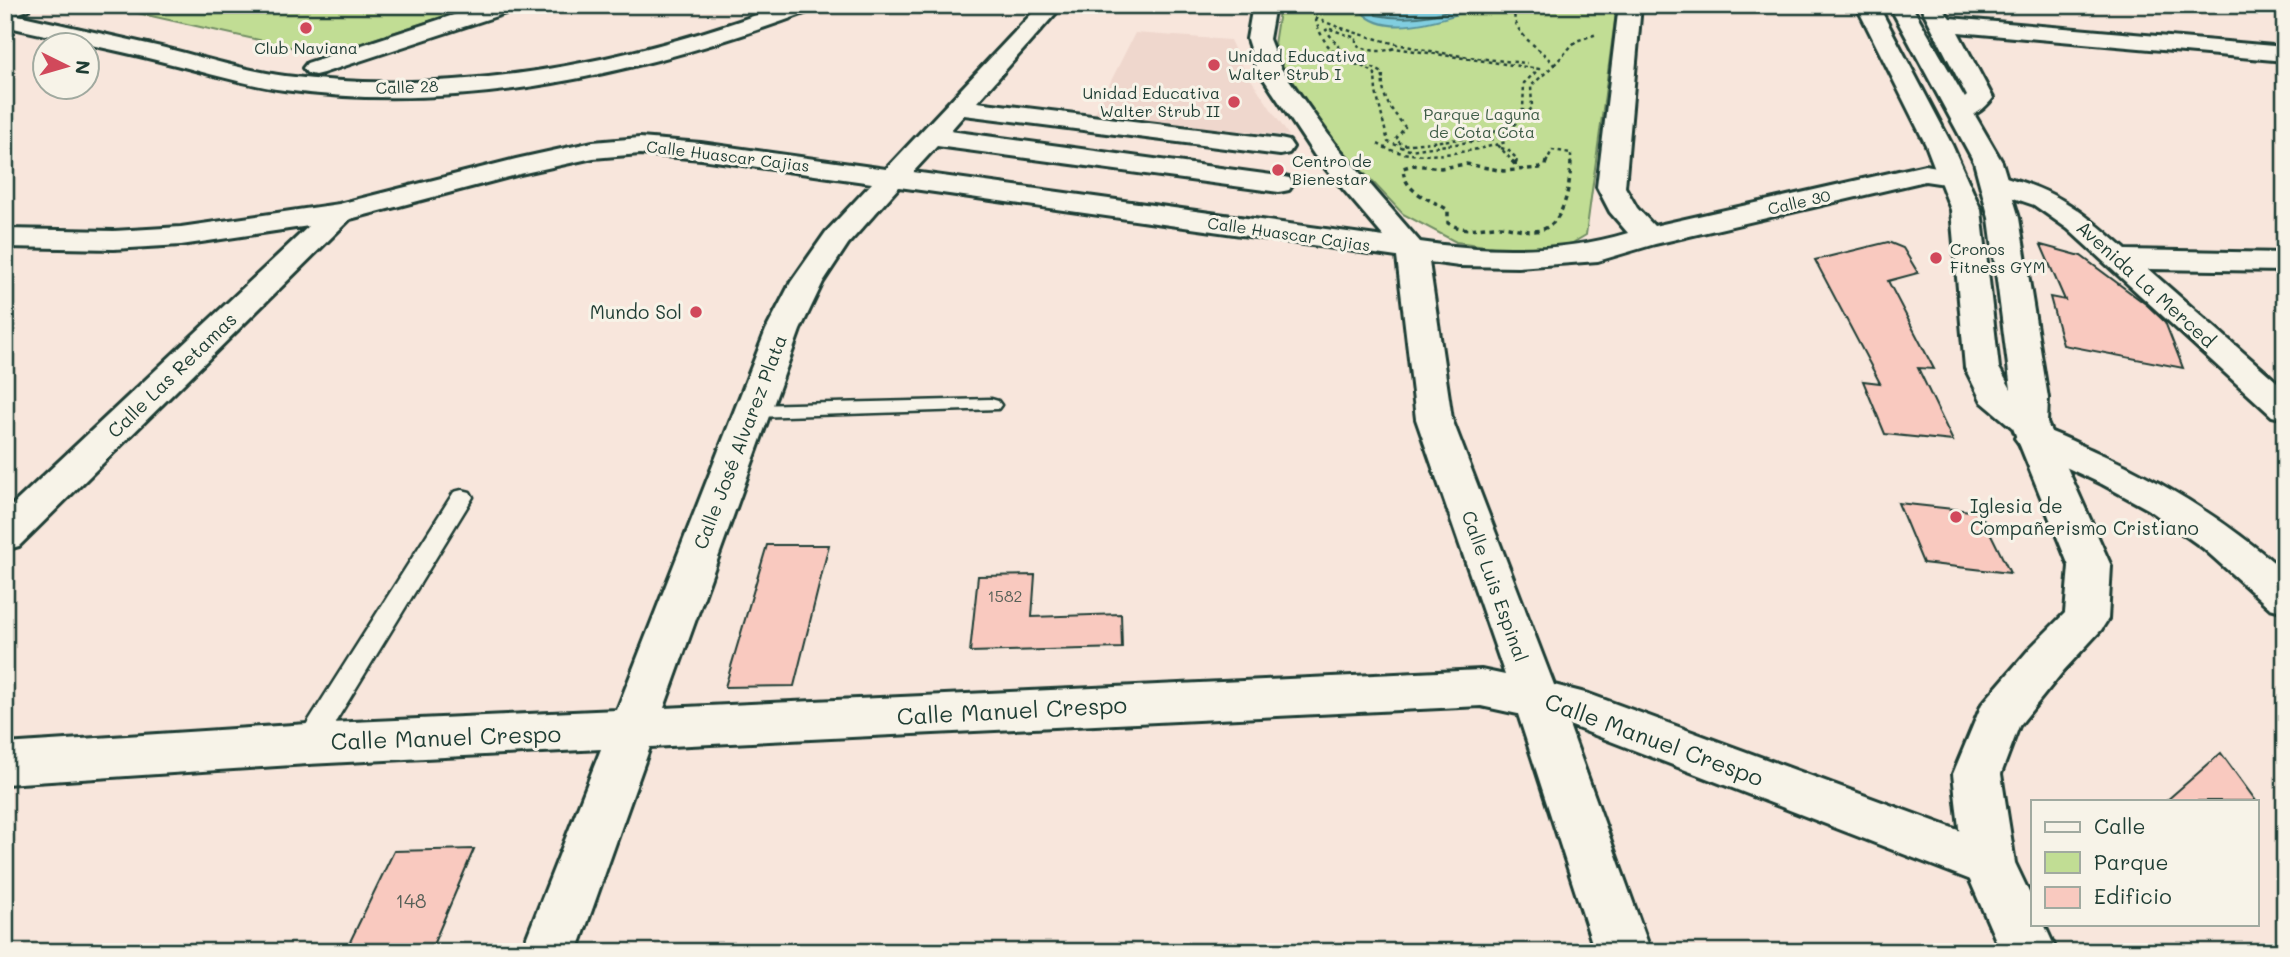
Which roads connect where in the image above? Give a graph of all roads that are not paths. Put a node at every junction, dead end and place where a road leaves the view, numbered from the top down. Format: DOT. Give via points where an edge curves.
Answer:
graph roads {
  1 [pos="20,5"];
  2 [pos="38,5"];
  3 [pos="507,5"];
  4 [pos="763,5"];
  5 [pos="805,5"];
  6 [pos="1052,5"];
  7 [pos="1264,5"];
  8 [pos="1630,5"];
  9 [pos="1867,5"];
  10 [pos="1900,5"];
  11 [pos="5,11"];
  12 [pos="1936,15"];
  13 [pos="5,19"];
  14 [pos="194,40"];
  15 [pos="234,50"];
  16 [pos="644,50"];
  17 [pos="159,54"];
  18 [pos="2285,54"];
  19 [pos="261,56"];
  20 [pos="315,68"];
  21 [pos="287,83"];
  22 [pos="959,107"];
  23 [pos="1962,112"];
  24 [pos="932,137"];
  25 [pos="1280,147"];
  26 [pos="893,177"];
  27 [pos="1952,177"];
  28 [pos="1994,182"];
  29 [pos="1279,184"];
  30 [pos="340,213"];
  31 [pos="1647,237"];
  32 [pos="5,238"];
  33 [pos="1412,252"];
  34 [pos="2120,259"];
  35 [pos="2285,262"];
  36 [pos="991,405"];
  37 [pos="2285,408"];
  38 [pos="752,411"];
  39 [pos="2032,430"];
  40 [pos="462,497"];
  41 [pos="5,536"];
  42 [pos="2285,597"];
  43 [pos="1536,698"];
  44 [pos="631,730"];
  45 [pos="308,744"];
  46 [pos="5,764"];
  47 [pos="1989,864"];
  48 [pos="549,952"];
  49 [pos="1623,952"];
  50 [pos="2029,952"];
  1 -- 11 [label="street"];
  2 -- 14 [label="street"];
  3 -- 20 [label="street"];
  4 -- 16 [label="street, Calle 28"];
  5 -- 16 [label="street, Calle 28" via="721,36"];
  6 -- 22 [label="street, Calle José Alvarez Plata"];
  7 -- 33 [label="street" via="1258,39 1268,67 1325,150"];
  8 -- 31 [label="street" via="1611,187"];
  9 -- 27 [label="street"];
  10 -- 23 [label="street"];
  12 -- 18 [label="street"];
  12 -- 23 [label="street" via="1980,98"];
  13 -- 17 [label="street, Calle 28"];
  14 -- 15 [label="street"];
  14 -- 17 [label="street"];
  16 -- 20 [label="street, Calle 28" via="474,70"];
  16 -- 21 [label="street, Calle 28" via="573,72 453,86 369,88"];
  17 -- 21 [label="street, Calle 28"];
  19 -- 20 [label="street, Calle 28"];
  20 -- 21 [label="street"];
  22 -- 24 [label="street, Calle José Alvarez Plata"];
  22 -- 25 [label="street"];
  23 -- 28 [label="street"];
  24 -- 26 [label="street, Calle José Alvarez Plata"];
  24 -- 29 [label="street"];
  26 -- 30 [label="street, Calle Huascar Cajias" via="640,146 593,150 516,167"];
  26 -- 33 [label="street, Calle Huascar Cajias"];
  26 -- 38 [label="street, Calle José Alvarez Plata" via="837,237 807,282"];
  27 -- 28 [label="street, Calle 30"];
  27 -- 31 [label="street, Calle 30" via="1925,173"];
  27 -- 39 [label="street" via="1966,210 1982,368 1995,394"];
  28 -- 34 [label="street, Avenida La Merced" via="2044,200"];
  28 -- 39 [label="street" via="2004,218"];
  30 -- 32 [label="street, Calle Huascar Cajias" via="181,236"];
  30 -- 41 [label="street, Calle Las Retamas"];
  31 -- 33 [label="street, Calle 30" via="1598,252 1518,258"];
  33 -- 43 [label="street, Calle Luis Espinal" via="1434,419"];
  34 -- 35 [label="street"];
  34 -- 37 [label="street, Avenida La Merced"];
  36 -- 38 [label="lane"];
  38 -- 44 [label="street, Calle José Alvarez Plata"];
  39 -- 42 [label="street" via="2182,513 2232,549"];
  39 -- 47 [label="street" via="2090,566 2086,619 1999,717 1977,774"];
  40 -- 45 [label="lane"];
  43 -- 44 [label="street, Calle Manuel Crespo" via="1481,688"];
  43 -- 47 [label="street, Calle Manuel Crespo" via="1573,707"];
  43 -- 49 [label="street, Calle Luis Espinal"];
  44 -- 45 [label="street, Calle Manuel Crespo"];
  44 -- 48 [label="street, Calle José Alvarez Plata"];
  45 -- 46 [label="street, Calle Manuel Crespo"];
  47 -- 50 [label="street"];
}
